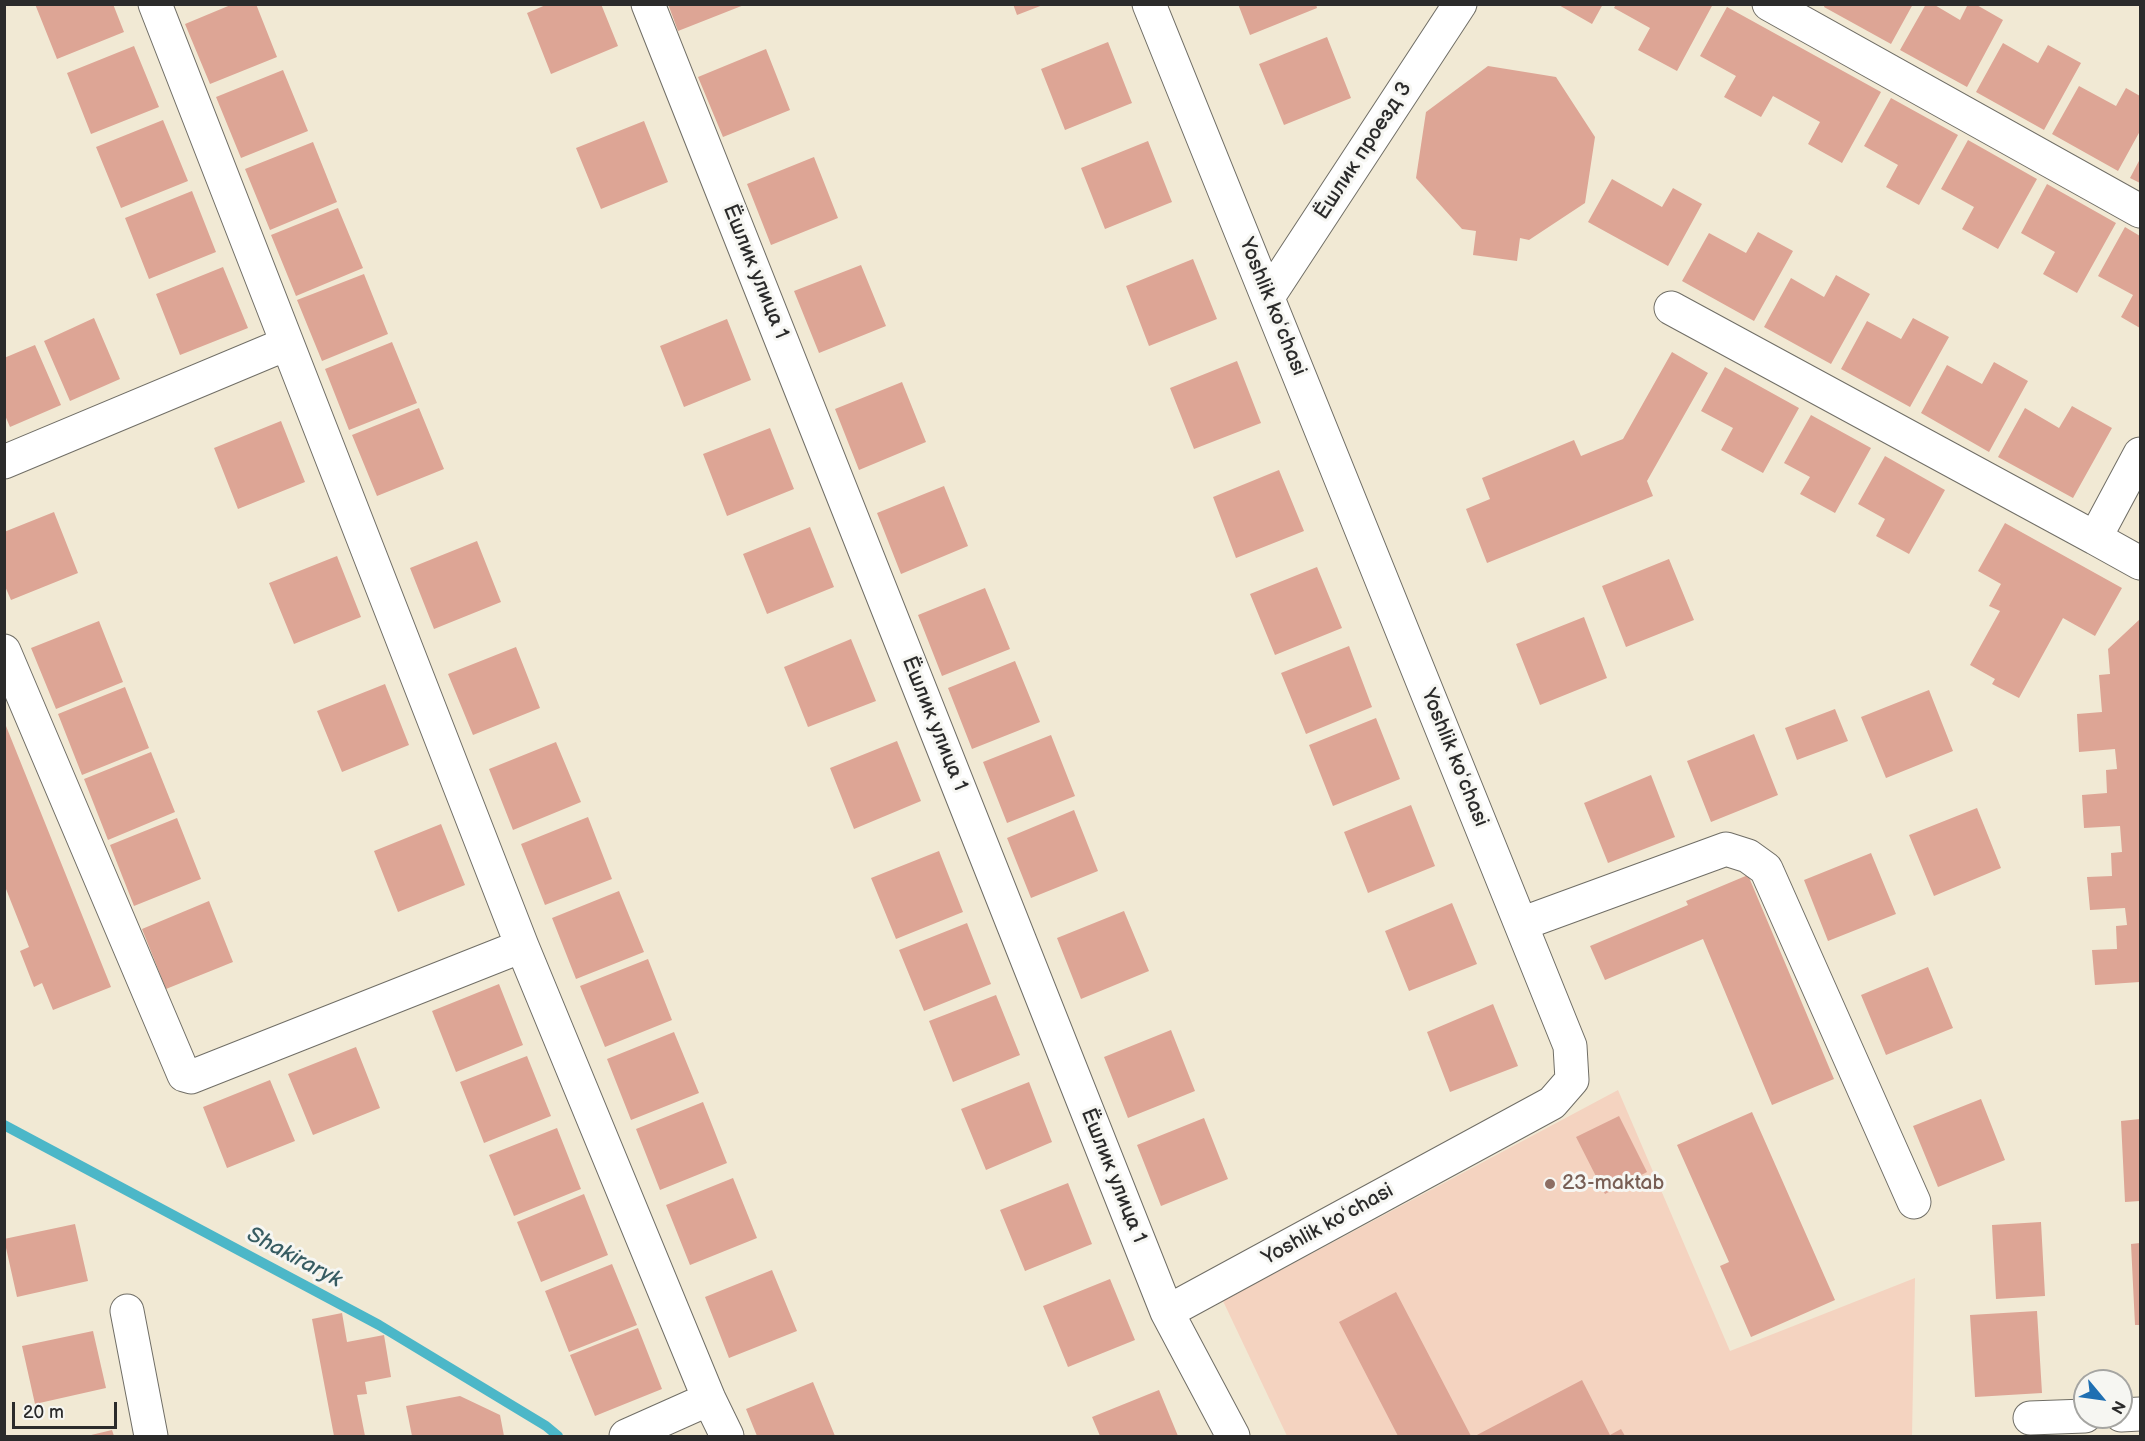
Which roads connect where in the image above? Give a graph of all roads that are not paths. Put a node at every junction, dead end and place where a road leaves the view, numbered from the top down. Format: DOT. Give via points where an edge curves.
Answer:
graph roads {
  1 [pos="155,4"];
  2 [pos="648,4"];
  3 [pos="1149,4"];
  4 [pos="1460,4"];
  5 [pos="1769,4"];
  6 [pos="2140,211"];
  7 [pos="1268,297"];
  8 [pos="1671,308"];
  9 [pos="286,344"];
  10 [pos="2140,454"];
  11 [pos="4,462"];
  12 [pos="2095,538"];
  13 [pos="2140,563"];
  14 [pos="4,651"];
  15 [pos="1521,924"];
  16 [pos="522,946"];
  17 [pos="1914,1202"];
  18 [pos="127,1311"];
  19 [pos="1167,1312"];
  20 [pos="709,1399"];
  21 [pos="2073,1416"];
  22 [pos="2030,1418"];
  23 [pos="151,1437"];
  24 [pos="626,1437"];
  25 [pos="727,1437"];
  26 [pos="1233,1437"];
  1 -- 9 [label="street"];
  2 -- 19 [label="street, Ёшлик улица 1"];
  3 -- 7 [label="street, Yoshlik koʻchasi"];
  4 -- 7 [label="street, Ёшлик проезд 3"];
  5 -- 6 [label="street"];
  7 -- 15 [label="street, Yoshlik koʻchasi"];
  8 -- 12 [label="street"];
  9 -- 11 [label="street"];
  9 -- 16 [label="street"];
  10 -- 12 [label="street"];
  12 -- 13 [label="street"];
  14 -- 16 [label="street" via="184,1075 191,1077"];
  15 -- 17 [label="street" via="1726,849 1748,856 1766,869"];
  15 -- 19 [label="street, Yoshlik koʻchasi" via="1570,1046 1572,1080 1552,1103"];
  16 -- 20 [label="street"];
  18 -- 23 [label="street"];
  19 -- 26 [label="street, Ёшлик улица 1"];
  20 -- 24 [label="street"];
  20 -- 25 [label="street"];
  21 -- 22 [label="street"];
}
